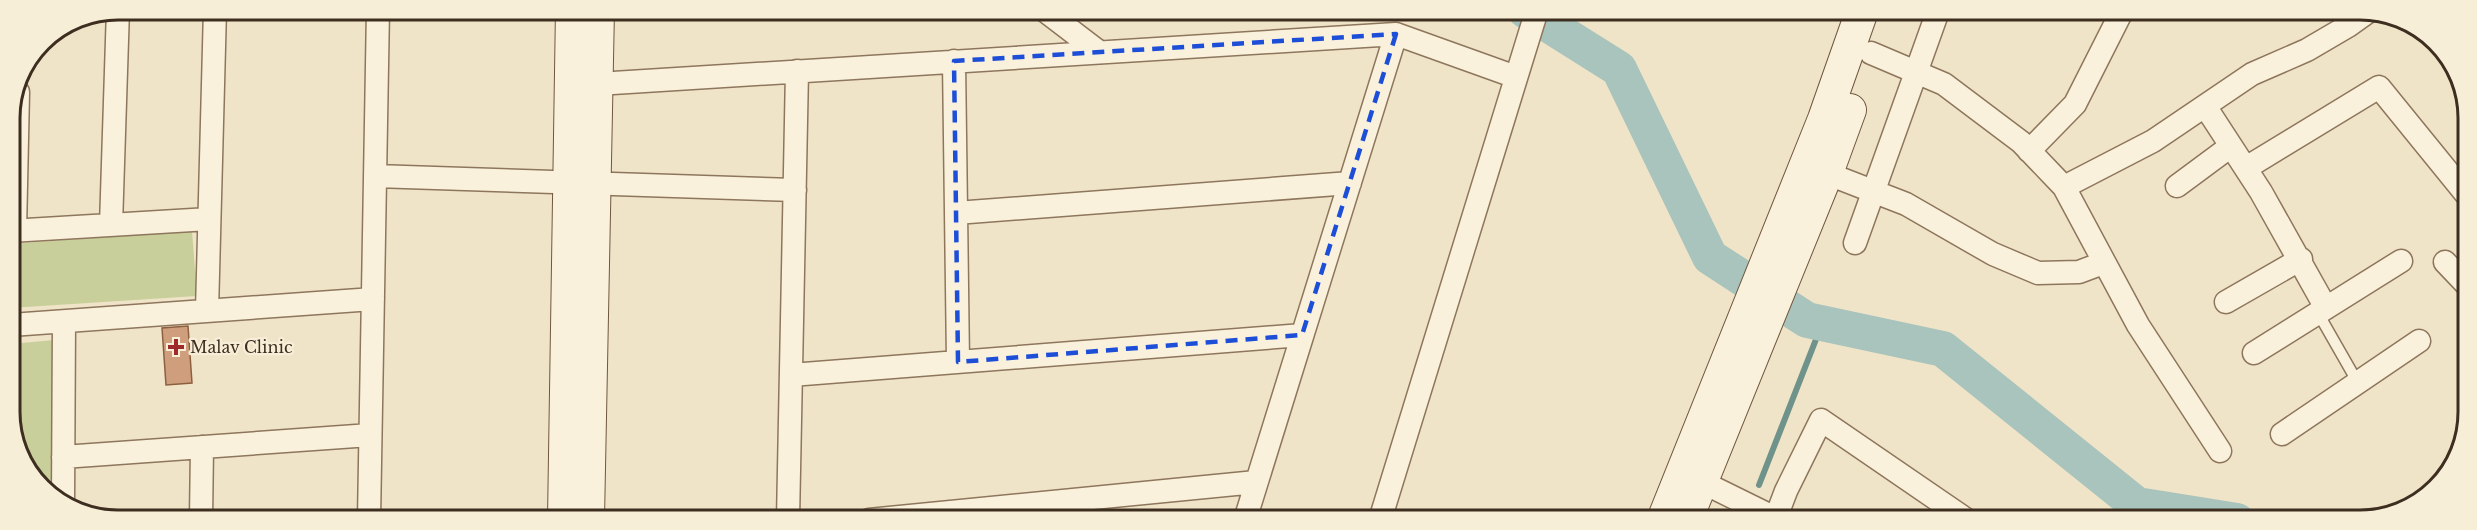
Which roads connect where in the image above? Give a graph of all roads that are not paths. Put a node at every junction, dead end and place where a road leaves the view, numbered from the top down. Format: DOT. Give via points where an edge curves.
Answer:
graph roads {
  1 [pos="118,20"];
  2 [pos="215,20"];
  3 [pos="378,20"];
  4 [pos="573,20"];
  5 [pos="598,20"];
  6 [pos="1057,20"];
  7 [pos="1534,20"];
  8 [pos="1860,20"];
  9 [pos="1883,20"];
  10 [pos="1935,20"];
  11 [pos="2117,20"];
  12 [pos="2356,20"];
  13 [pos="1396,34"];
  14 [pos="1099,52"];
  15 [pos="1870,53"];
  16 [pos="954,61"];
  17 [pos="797,71"];
  18 [pos="1518,71"];
  19 [pos="1916,72"];
  20 [pos="597,84"];
  21 [pos="2205,106"];
  22 [pos="2231,146"];
  23 [pos="2029,151"];
  24 [pos="2246,168"];
  25 [pos="1816,169"];
  26 [pos="375,176"];
  27 [pos="582,183"];
  28 [pos="1350,183"];
  29 [pos="2458,184"];
  30 [pos="2177,186"];
  31 [pos="2064,187"];
  32 [pos="795,190"];
  33 [pos="1874,191"];
  34 [pos="956,213"];
  35 [pos="209,219"];
  36 [pos="111,225"];
  37 [pos="20,231"];
  38 [pos="1855,243"];
  39 [pos="2301,259"];
  40 [pos="2401,261"];
  41 [pos="2445,262"];
  42 [pos="2103,263"];
  43 [pos="2458,276"];
  44 [pos="373,299"];
  45 [pos="2226,302"];
  46 [pos="207,311"];
  47 [pos="2322,311"];
  48 [pos="64,321"];
  49 [pos="20,324"];
  50 [pos="1302,335"];
  51 [pos="2419,341"];
  52 [pos="2254,354"];
  53 [pos="1740,359"];
  54 [pos="958,362"];
  55 [pos="791,375"];
  56 [pos="2358,383"];
  57 [pos="2282,434"];
  58 [pos="370,435"];
  59 [pos="202,447"];
  60 [pos="2220,451"];
  61 [pos="63,458"];
  62 [pos="1256,482"];
  63 [pos="1702,482"];
  64 [pos="63,493"];
  65 [pos="201,511"];
  66 [pos="369,511"];
  67 [pos="564,511"];
  68 [pos="588,511"];
  69 [pos="788,511"];
  70 [pos="961,511"];
  71 [pos="1248,511"];
  72 [pos="1383,511"];
  73 [pos="1667,511"];
  74 [pos="1690,511"];
  75 [pos="1761,511"];
  76 [pos="1778,511"];
  77 [pos="1954,511"];
  1 -- 36 [label="street"];
  2 -- 35 [label="street"];
  3 -- 26 [label="street"];
  4 -- 27 [label="street"];
  5 -- 20 [label="street"];
  6 -- 14 [label="street"];
  7 -- 18 [label="street"];
  8 -- 25 [label="street"];
  9 -- 15 [label="street"];
  10 -- 19 [label="street"];
  11 -- 23 [label="street" via="2075,104"];
  12 -- 21 [label="street" via="2307,50 2252,74"];
  13 -- 14 [label="street"];
  13 -- 18 [label="street"];
  13 -- 28 [label="street"];
  14 -- 16 [label="street"];
  15 -- 19 [label="street"];
  15 -- 25 [label="street"];
  16 -- 17 [label="street"];
  16 -- 34 [label="street"];
  17 -- 20 [label="street"];
  17 -- 32 [label="street"];
  18 -- 72 [label="street"];
  19 -- 23 [label="street" via="1944,84"];
  19 -- 33 [label="street"];
  20 -- 27 [label="street"];
  21 -- 22 [label="street"];
  21 -- 31 [label="street" via="2153,141"];
  22 -- 24 [label="street"];
  22 -- 30 [label="street"];
  23 -- 31 [label="street"];
  24 -- 29 [label="street" via="2379,87"];
  24 -- 39 [label="street"];
  25 -- 33 [label="street"];
  25 -- 53 [label="street"];
  26 -- 27 [label="street"];
  26 -- 44 [label="street"];
  27 -- 32 [label="street"];
  27 -- 67 [label="street"];
  27 -- 68 [label="street"];
  28 -- 34 [label="street"];
  28 -- 50 [label="street"];
  31 -- 42 [label="street"];
  32 -- 55 [label="street"];
  33 -- 38 [label="street"];
  33 -- 42 [label="street" via="2037,273 2079,272"];
  34 -- 54 [label="street"];
  35 -- 36 [label="street"];
  35 -- 46 [label="street"];
  36 -- 37 [label="street"];
  39 -- 45 [label="street"];
  39 -- 47 [label="street"];
  40 -- 47 [label="street"];
  41 -- 43 [label="street"];
  42 -- 60 [label="street" via="2138,325"];
  44 -- 46 [label="street"];
  44 -- 58 [label="street"];
  46 -- 48 [label="street"];
  47 -- 52 [label="street"];
  47 -- 56 [label="lane"];
  48 -- 49 [label="street"];
  48 -- 61 [label="street"];
  50 -- 54 [label="street"];
  50 -- 62 [label="street"];
  51 -- 56 [label="street"];
  53 -- 63 [label="street"];
  53 -- 73 [label="street"];
  54 -- 55 [label="street"];
  55 -- 69 [label="street"];
  56 -- 57 [label="street"];
  58 -- 59 [label="street"];
  58 -- 66 [label="street"];
  59 -- 61 [label="street"];
  59 -- 65 [label="street"];
  61 -- 64 [label="street"];
  62 -- 70 [label="street"];
  62 -- 71 [label="street"];
  63 -- 74 [label="street"];
  63 -- 75 [label="street"];
  76 -- 77 [label="street" via="1821,420"];
}
